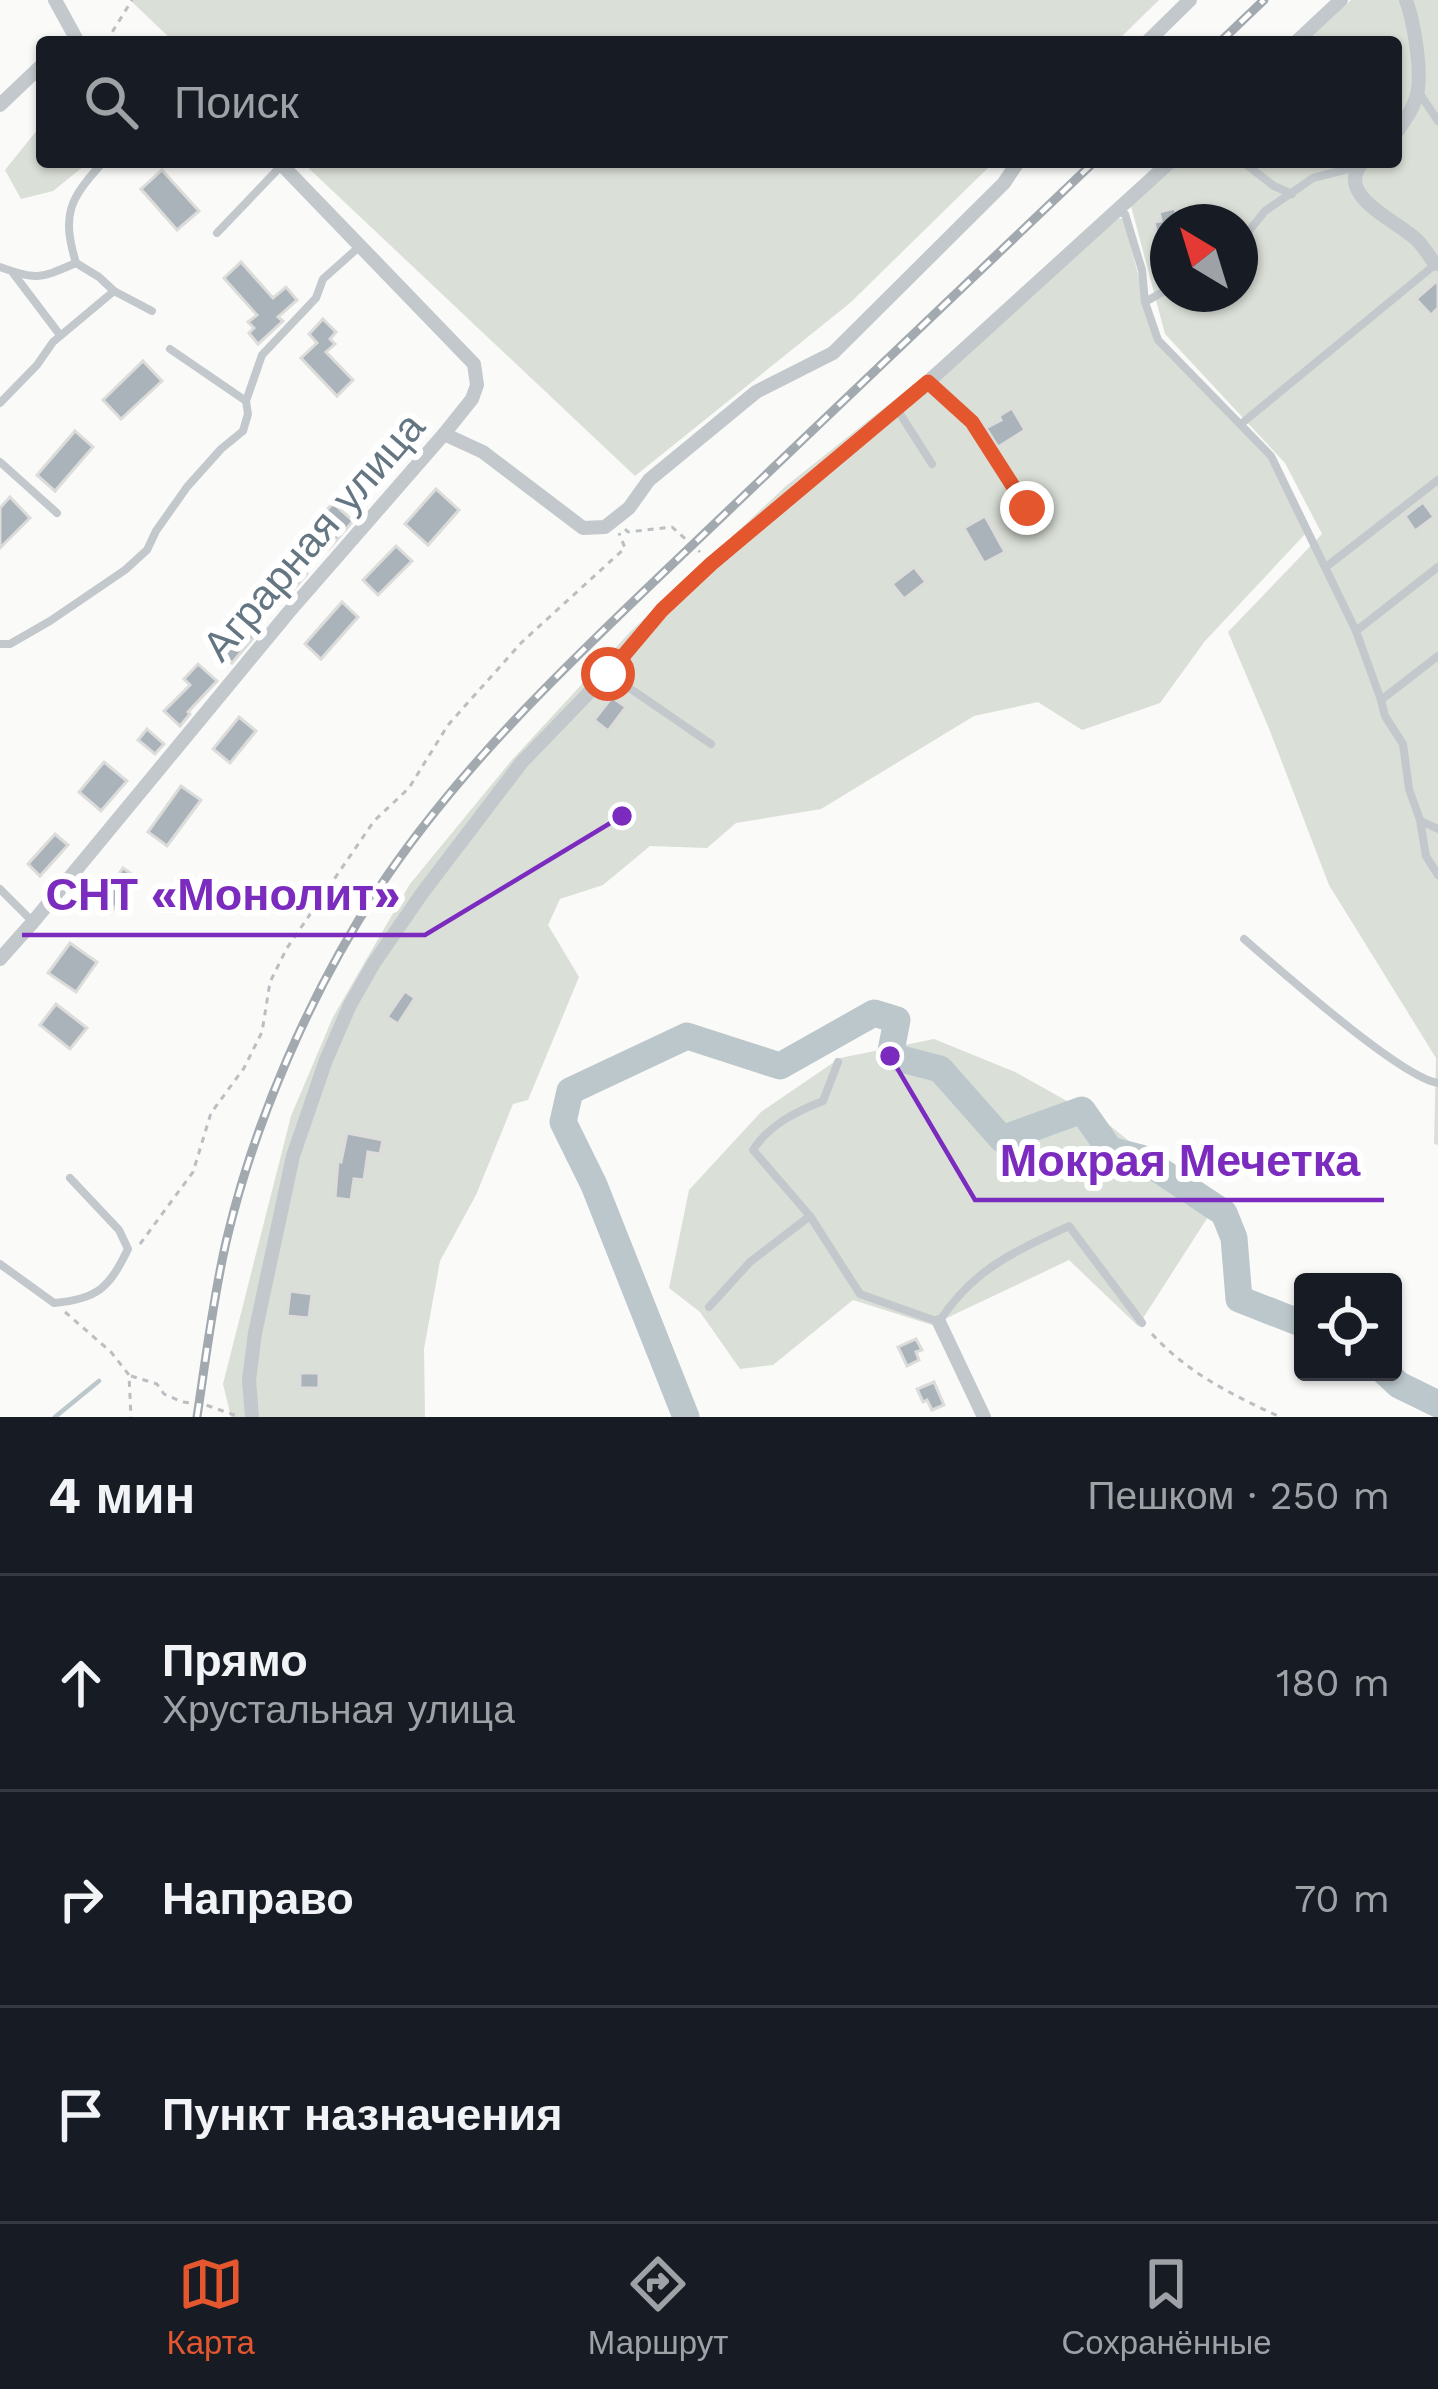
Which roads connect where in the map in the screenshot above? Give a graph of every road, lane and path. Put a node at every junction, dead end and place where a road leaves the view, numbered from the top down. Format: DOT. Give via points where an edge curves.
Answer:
graph roads {
  1 [pos="55,0"];
  2 [pos="132,0"];
  3 [pos="1190,0"];
  4 [pos="1341,0"];
  5 [pos="1406,0"];
  6 [pos="74,36"];
  7 [pos="110,36"];
  8 [pos="1153,36"];
  9 [pos="1302,36"];
  10 [pos="36,71"];
  11 [pos="1418,90"];
  12 [pos="0,105"];
  13 [pos="1438,122"];
  14 [pos="1402,124"];
  15 [pos="98,168"];
  16 [pos="276,168"];
  17 [pos="284,168"];
  18 [pos="1014,168"];
  19 [pos="1165,168"];
  20 [pos="1251,168"];
  21 [pos="1349,168"];
  22 [pos="1359,168"];
  23 [pos="1292,194"];
  24 [pos="1118,211"];
  25 [pos="1258,220"];
  26 [pos="217,233"];
  27 [pos="362,246"];
  28 [pos="76,263"];
  29 [pos="1437,263"];
  30 [pos="0,267"];
  31 [pos="12,272"];
  32 [pos="114,291"];
  33 [pos="1150,299"];
  34 [pos="1145,302"];
  35 [pos="152,310"];
  36 [pos="60,335"];
  37 [pos="170,349"];
  38 [pos="928,382"];
  39 [pos="246,401"];
  40 [pos="0,403"];
  41 [pos="897,409"];
  42 [pos="1240,424"];
  43 [pos="444,434"];
  44 [pos="0,462"];
  45 [pos="932,464"];
  46 [pos="1438,480"];
  47 [pos="1027,508"];
  48 [pos="57,513"];
  49 [pos="614,520"];
  50 [pos="711,564"];
  51 [pos="1326,567"];
  52 [pos="1438,568"];
  53 [pos="1356,631"];
  54 [pos="0,644"];
  55 [pos="1438,656"];
  56 [pos="608,674"];
  57 [pos="1381,700"];
  58 [pos="711,744"];
  59 [pos="1420,820"];
  60 [pos="1438,829"];
  61 [pos="1438,875"];
  62 [pos="0,890"];
  63 [pos="33,922"];
  64 [pos="1244,939"];
  65 [pos="0,958"];
  66 [pos="838,1062"];
  67 [pos="1438,1083"];
  68 [pos="70,1178"];
  69 [pos="810,1216"];
  70 [pos="136,1250"];
  71 [pos="0,1264"];
  72 [pos="54,1303"];
  73 [pos="709,1307"];
  74 [pos="939,1322"];
  75 [pos="1142,1323"];
  76 [pos="129,1375"];
  77 [pos="206,1405"];
  78 [pos="131,1417"];
  79 [pos="206,1417"];
  80 [pos="240,1417"];
  81 [pos="252,1417"];
  82 [pos="984,1417"];
  83 [pos="1280,1417"];
  1 -- 6 [label="street"];
  2 -- 7 [label="path"];
  3 -- 8 [label="street"];
  4 -- 9 [label="street"];
  5 -- 11 [label="street"];
  10 -- 12 [label="street"];
  11 -- 13 [label="lane"];
  11 -- 14 [label="street"];
  15 -- 28 [label="lane" via="71,202"];
  16 -- 26 [label="lane"];
  17 -- 27 [label="street, Аграрная улица"];
  18 -- 49 [label="street" via="832,352 756,392 649,480"];
  19 -- 24 [label="street"];
  20 -- 23 [label="lane"];
  21 -- 23 [label="lane" via="1312,178"];
  22 -- 29 [label="street" via="1361,199"];
  23 -- 25 [label="lane"];
  24 -- 34 [label="lane" via="1142,270"];
  24 -- 38 [label="street"];
  27 -- 39 [label="lane" via="323,278 316,298 262,355"];
  27 -- 43 [label="street, Аграрная улица" via="474,364 472,399"];
  28 -- 31 [label="lane" via="43,277"];
  28 -- 32 [label="lane"];
  29 -- 42 [label="lane"];
  30 -- 31 [label="lane"];
  31 -- 36 [label="lane"];
  32 -- 35 [label="lane"];
  32 -- 36 [label="lane"];
  33 -- 34 [label="lane"];
  34 -- 42 [label="lane" via="1158,340"];
  36 -- 40 [label="lane"];
  37 -- 39 [label="lane"];
  38 -- 41 [label="street"];
  38 -- 47 [label="lane" via="972,422"];
  39 -- 54 [label="lane" via="243,431 187,487 147,550 50,621"];
  41 -- 45 [label="lane"];
  41 -- 50 [label="street"];
  42 -- 51 [label="lane" via="1271,456"];
  43 -- 49 [label="street" via="483,452 583,528"];
  43 -- 63 [label="street, Аграрная улица"];
  44 -- 48 [label="lane"];
  46 -- 51 [label="lane"];
  49 -- 50 [label="path" via="628,532 672,527"];
  49 -- 70 [label="path" via="625,548 522,641 448,725 287,948 270,982 262,1031 212,1114 193,1172"];
  50 -- 56 [label="street"];
  51 -- 53 [label="lane"];
  52 -- 53 [label="lane"];
  53 -- 57 [label="lane"];
  55 -- 57 [label="lane"];
  56 -- 58 [label="lane"];
  56 -- 81 [label="street" via="522,762 350,1004 293,1156 255,1334"];
  57 -- 59 [label="lane" via="1403,744"];
  59 -- 60 [label="lane"];
  59 -- 61 [label="lane"];
  62 -- 63 [label="lane"];
  63 -- 65 [label="street, Аграрная улица"];
  64 -- 67 [label="lane" via="1387,1054"];
  66 -- 69 [label="lane" via="823,1101 764,1133 753,1150"];
  68 -- 72 [label="lane" via="128,1249 101,1292"];
  69 -- 73 [label="lane"];
  69 -- 74 [label="lane" via="860,1294"];
  71 -- 72 [label="lane"];
  72 -- 76 [label="path"];
  74 -- 75 [label="lane" via="957,1293 1004,1257 1069,1226"];
  74 -- 82 [label="street"];
  75 -- 83 [label="path" via="1224,1392"];
  76 -- 77 [label="path"];
  76 -- 78 [label="path"];
  77 -- 79 [label="path"];
  77 -- 80 [label="path"];
}
